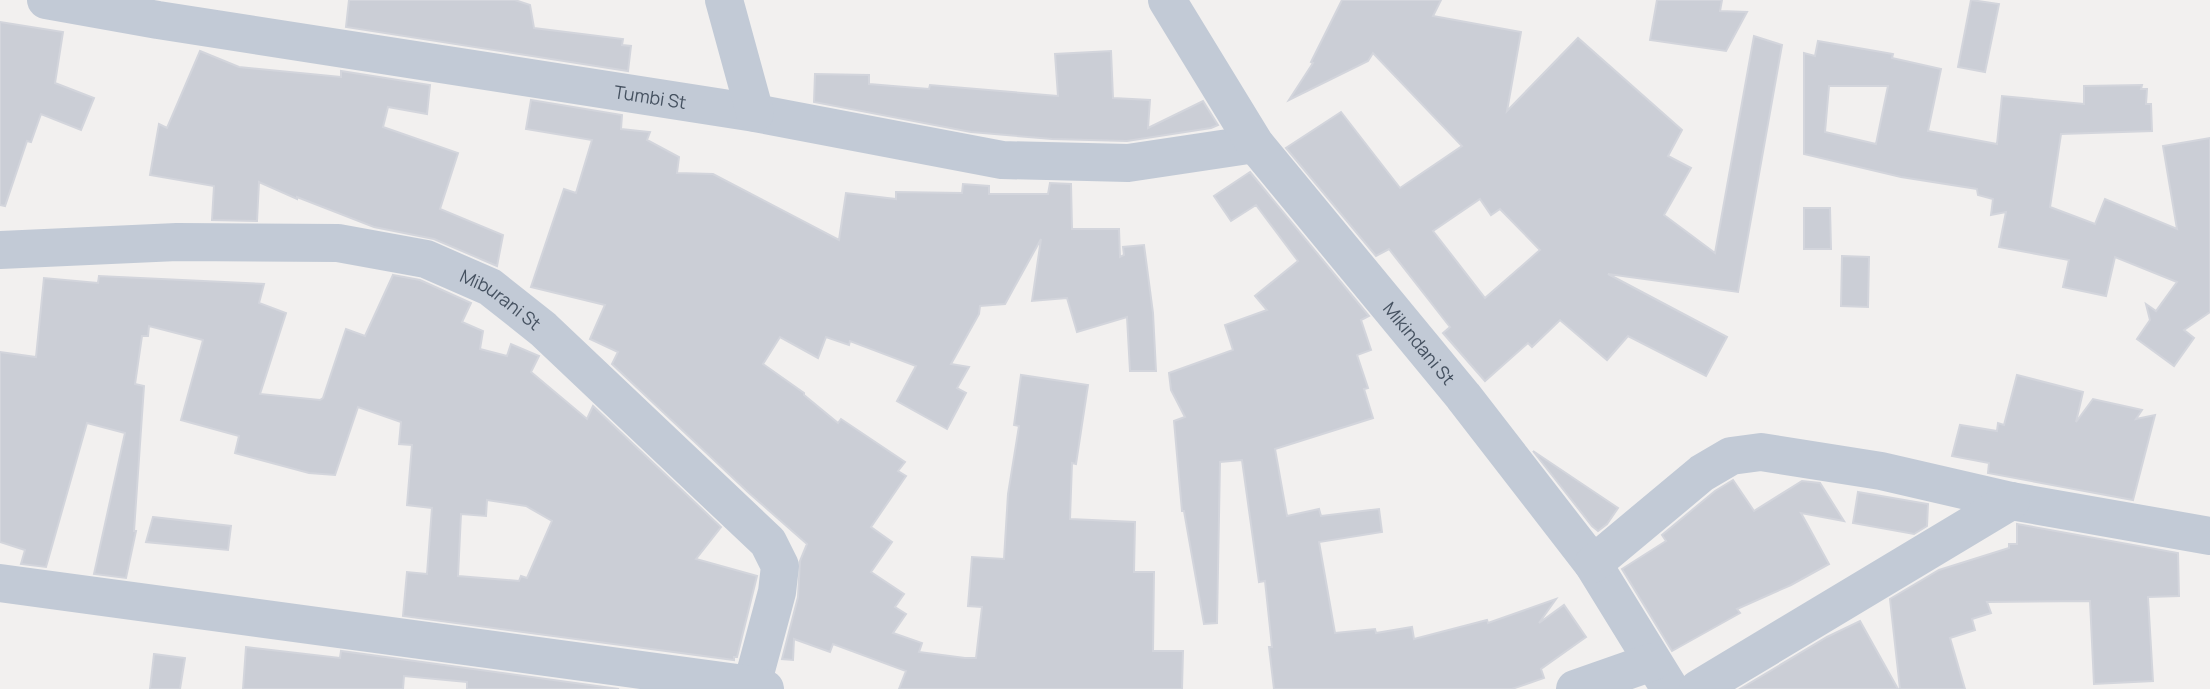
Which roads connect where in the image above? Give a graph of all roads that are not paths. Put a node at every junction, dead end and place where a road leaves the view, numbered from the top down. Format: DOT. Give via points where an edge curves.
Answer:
graph roads {
  1 [pos="46,0"];
  2 [pos="724,0"];
  3 [pos="1167,0"];
  4 [pos="755,113"];
  5 [pos="1255,144"];
  6 [pos="0,250"];
  7 [pos="2011,501"];
  8 [pos="2210,536"];
  9 [pos="1592,564"];
  10 [pos="0,583"];
  11 [pos="1661,676"];
  12 [pos="759,687"];
  13 [pos="1575,689"];
  14 [pos="1698,689"];
  1 -- 4 [label="street, Tumbi St"];
  2 -- 4 [label="street"];
  3 -- 5 [label="street, Mikindani St"];
  4 -- 5 [label="street, Tumbi St" via="1002,160 1128,163"];
  5 -- 9 [label="street, Mikindani St" via="1462,396"];
  6 -- 12 [label="street, Miburani St" via="177,242 338,243 426,259 490,287 543,329 768,542 780,566"];
  7 -- 8 [label="street"];
  7 -- 9 [label="street" via="1787,455 1731,456 1702,473"];
  7 -- 14 [label="street"];
  9 -- 11 [label="street, Mikindani St"];
  10 -- 12 [label="street, Miburani St"];
  11 -- 13 [label="street"];
}
